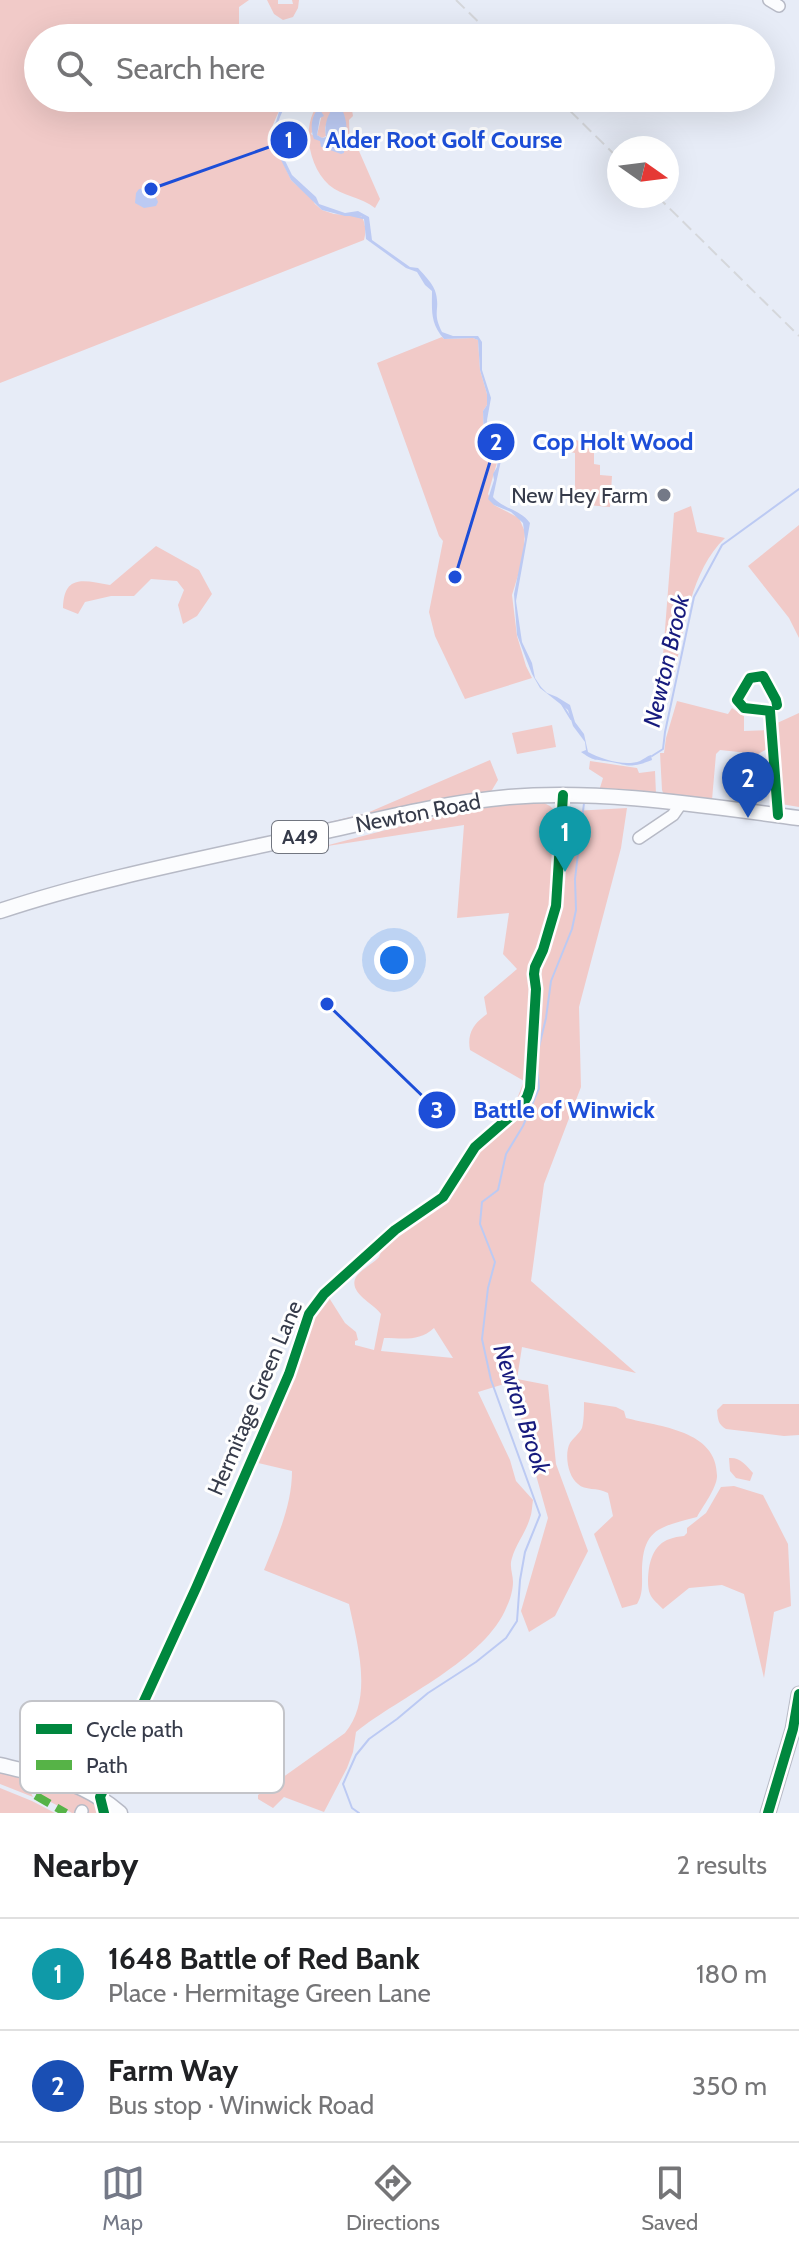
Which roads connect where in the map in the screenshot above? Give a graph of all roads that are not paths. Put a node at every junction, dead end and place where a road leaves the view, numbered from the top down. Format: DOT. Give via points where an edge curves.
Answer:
graph roads {
  1 [pos="777,705"];
  2 [pos="563,795"];
  3 [pos="680,805"];
  4 [pos="778,815"];
  5 [pos="799,818"];
  6 [pos="639,838"];
  7 [pos="0,911"];
  8 [pos="799,1694"];
  9 [pos="144,1701"];
  10 [pos="0,1765"];
  11 [pos="20,1770"];
  12 [pos="93,1793"];
  13 [pos="102,1793"];
  14 [pos="100,1797"];
  15 [pos="104,1813"];
  16 [pos="120,1813"];
  17 [pos="768,1813"];
  1 -- 4 [label="street" via="763,676 750,678 737,700 744,708 770,711"];
  2 -- 3 [label="main road, Newton Road / A49"];
  2 -- 7 [label="main road, Newton Road / A49" via="440,807 129,876"];
  2 -- 9 [label="street, Hermitage Green Lane" via="556,906 534,974 527,1097 475,1147 443,1197 395,1230 309,1314 289,1374"];
  3 -- 4 [label="main road, A49"];
  3 -- 6 [label="street"];
  4 -- 5 [label="main road, A49"];
  8 -- 17 [label="main road"];
  10 -- 11 [label="main road"];
  12 -- 14 [label="main road"];
  13 -- 14 [label="street, Hermitage Green Lane"];
  14 -- 15 [label="street"];
  14 -- 16 [label="main road"];
}
